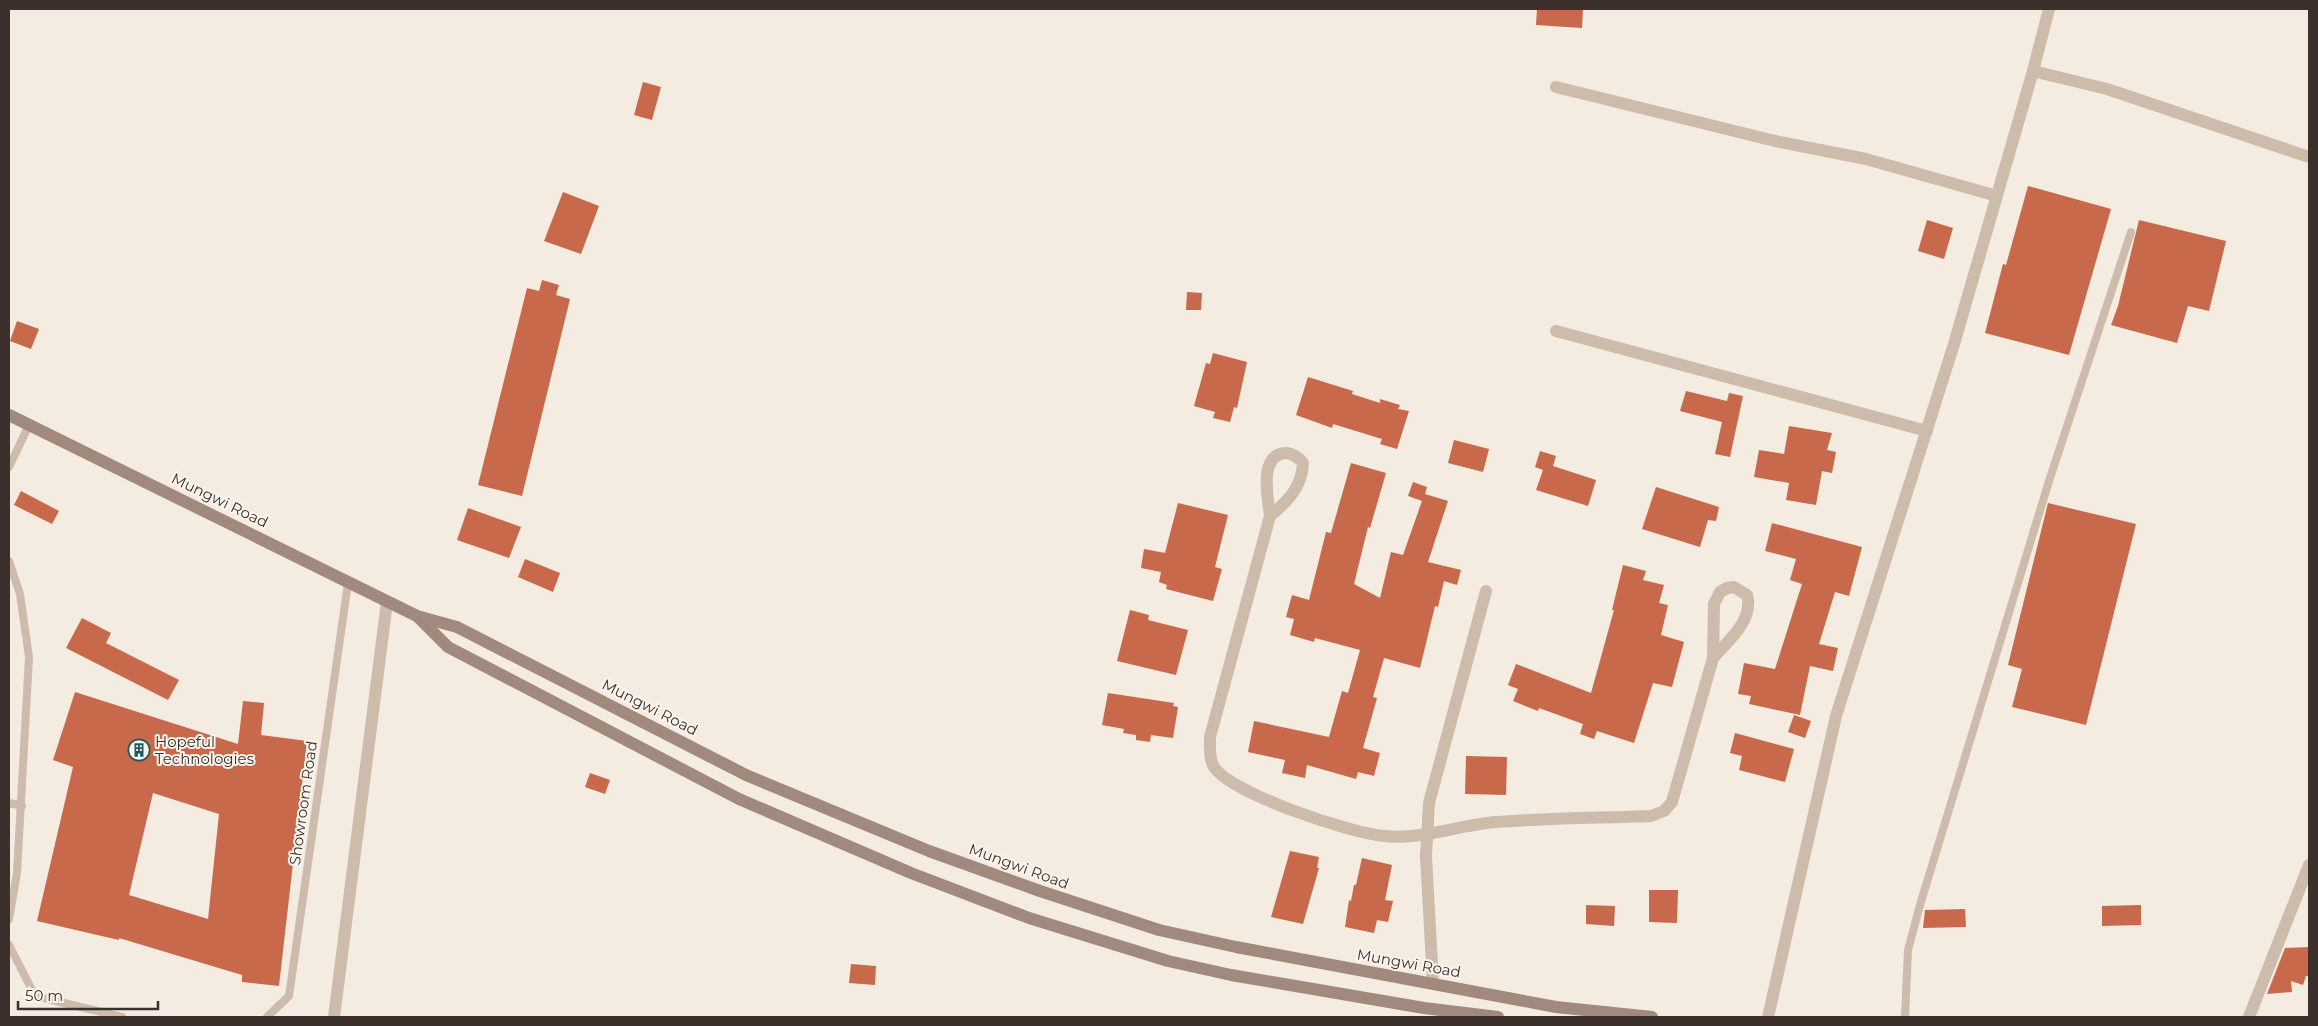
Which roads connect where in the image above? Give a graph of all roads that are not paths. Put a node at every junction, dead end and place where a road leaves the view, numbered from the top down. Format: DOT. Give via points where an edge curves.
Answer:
graph roads {
  1 [pos="2048,9"];
  2 [pos="2033,70"];
  3 [pos="1556,87"];
  4 [pos="2309,157"];
  5 [pos="1997,196"];
  6 [pos="2131,232"];
  7 [pos="1556,331"];
  8 [pos="9,414"];
  9 [pos="29,425"];
  10 [pos="1927,431"];
  11 [pos="9,467"];
  12 [pos="1270,516"];
  13 [pos="9,561"];
  14 [pos="348,583"];
  15 [pos="1486,591"];
  16 [pos="387,602"];
  17 [pos="417,616"];
  18 [pos="1713,658"];
  19 [pos="9,803"];
  20 [pos="22,806"];
  21 [pos="1426,833"];
  22 [pos="2309,865"];
  23 [pos="9,919"];
  24 [pos="9,945"];
  25 [pos="1433,983"];
  26 [pos="122,1017"];
  27 [pos="267,1017"];
  28 [pos="334,1017"];
  29 [pos="1498,1017"];
  30 [pos="1652,1017"];
  31 [pos="1768,1017"];
  32 [pos="1904,1017"];
  33 [pos="2249,1017"];
  1 -- 2 [label="street"];
  2 -- 4 [label="street" via="2107,89"];
  2 -- 5 [label="street"];
  3 -- 5 [label="street" via="1774,141 1866,159"];
  5 -- 10 [label="street"];
  6 -- 32 [label="lane" via="2049,481 1920,905 1908,950"];
  7 -- 10 [label="street"];
  8 -- 9 [label="main road, Mungwi Road"];
  9 -- 11 [label="lane"];
  9 -- 14 [label="main road, Mungwi Road"];
  10 -- 31 [label="street" via="1836,716"];
  12 -- 12 [label="street" via="1288,501 1299,482 1300,458 1287,453 1271,461 1266,485"];
  12 -- 21 [label="street" via="1210,738 1210,760 1230,782 1282,807 1383,836 1405,837"];
  13 -- 20 [label="lane" via="20,594 29,657"];
  14 -- 16 [label="main road, Mungwi Road"];
  14 -- 27 [label="lane, Showroom Road" via="289,996"];
  15 -- 21 [label="street" via="1429,803"];
  16 -- 17 [label="main road, Mungwi Road"];
  16 -- 28 [label="street"];
  17 -- 25 [label="main road, Mungwi Road" via="457,627 746,775 929,851 1159,930"];
  17 -- 29 [label="main road, Mungwi Road" via="448,647 739,799 1029,918 1168,961 1222,973 1424,1008"];
  18 -- 18 [label="street" via="1714,604 1720,592 1734,587 1747,595 1748,611 1733,636"];
  18 -- 21 [label="street" via="1672,802 1664,811 1651,816 1496,822"];
  19 -- 20 [label="lane"];
  20 -- 23 [label="lane" via="17,873"];
  21 -- 25 [label="street"];
  22 -- 33 [label="street"];
  24 -- 26 [label="lane" via="35,996"];
  25 -- 30 [label="main road, Mungwi Road" via="1556,1007"];
}
